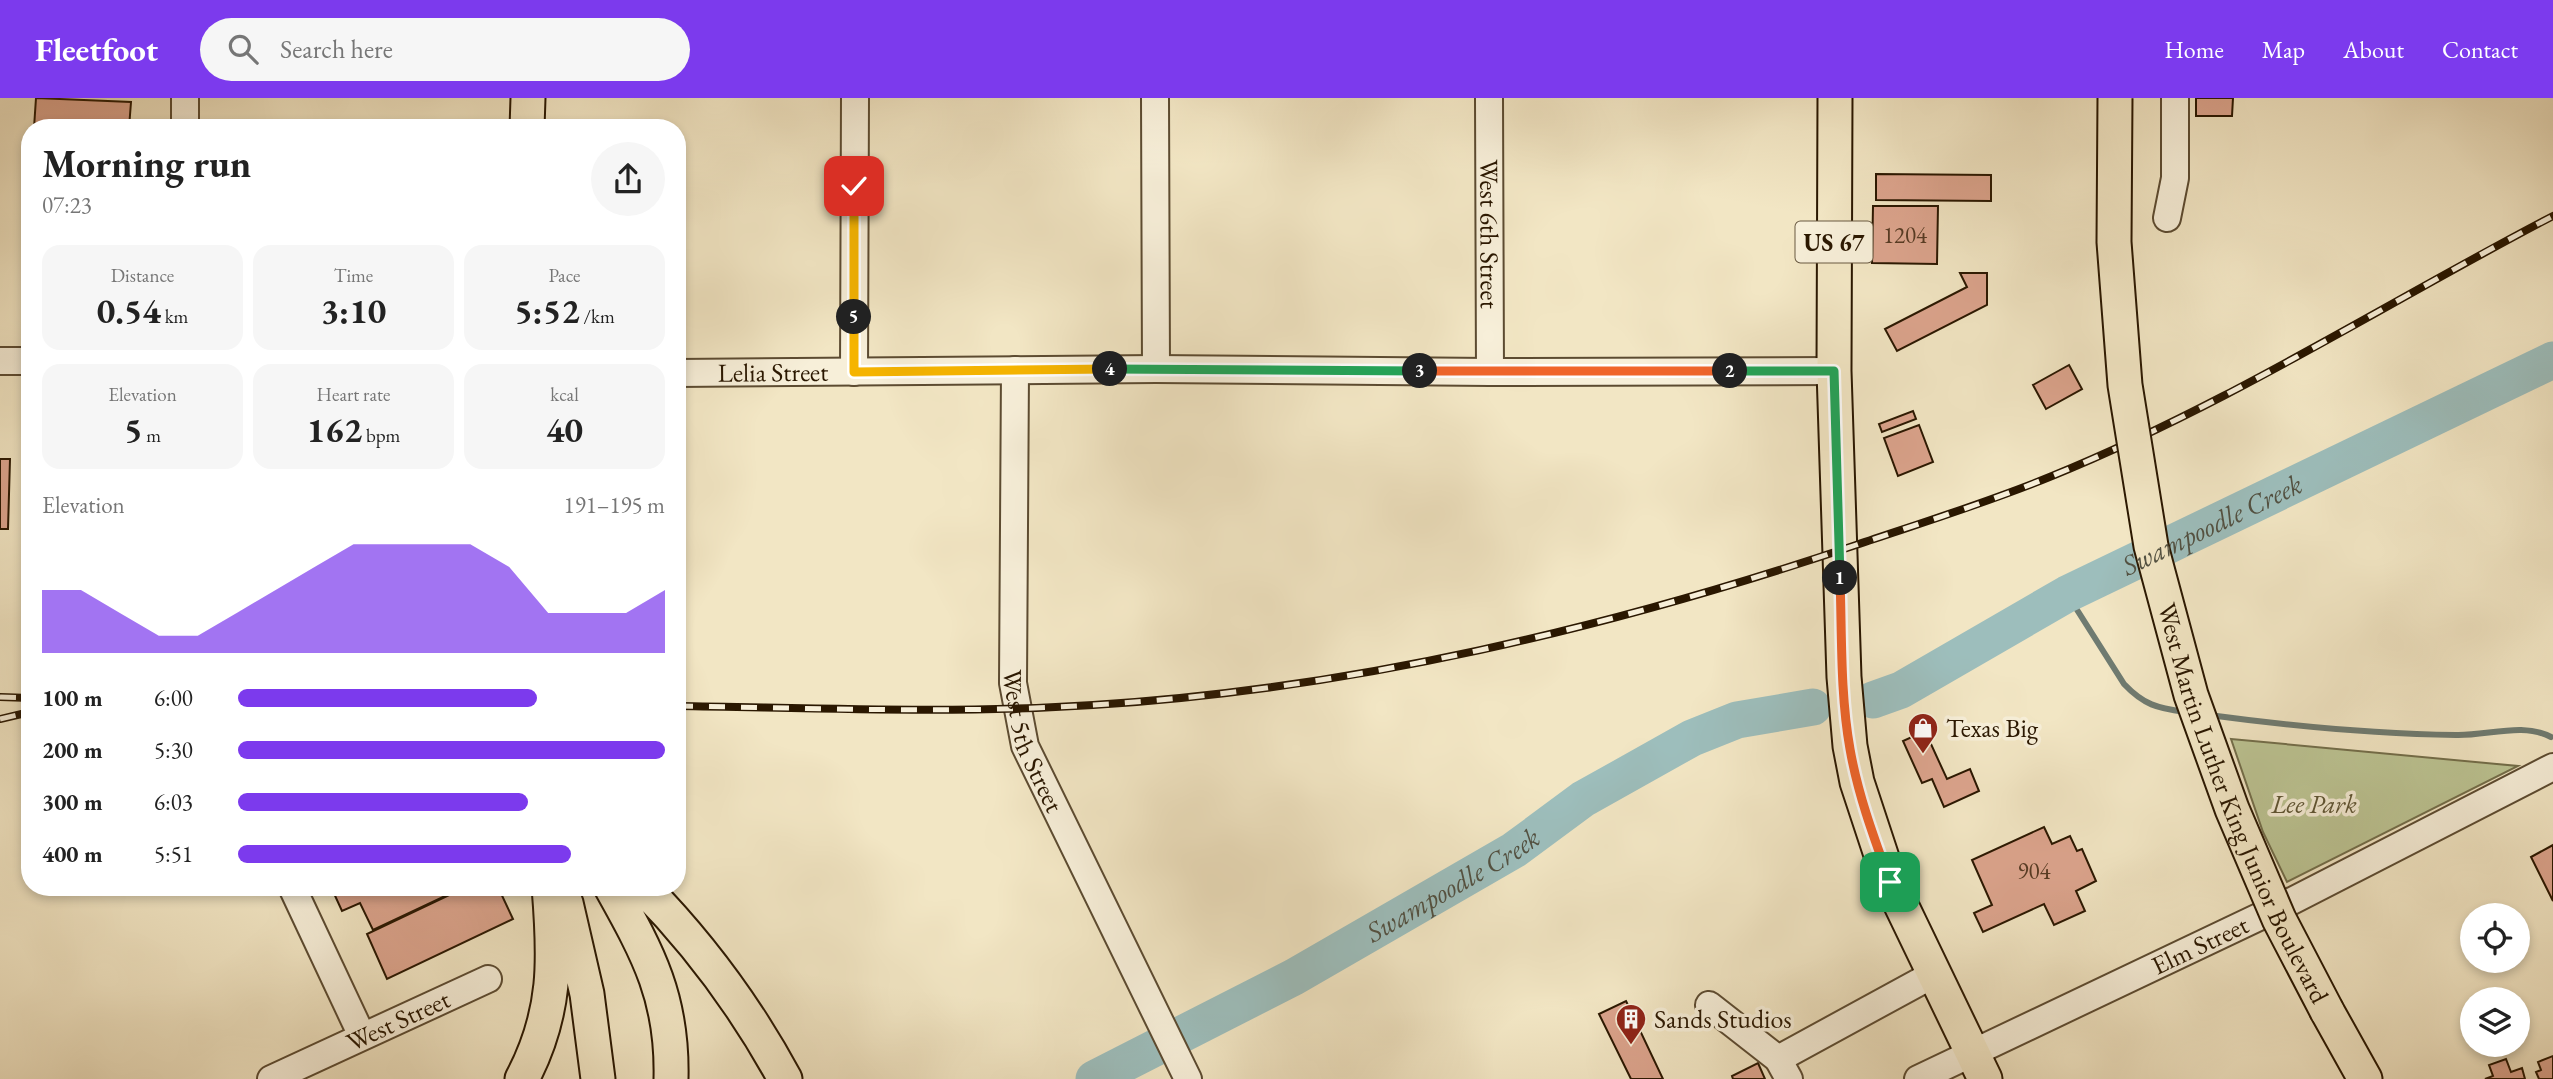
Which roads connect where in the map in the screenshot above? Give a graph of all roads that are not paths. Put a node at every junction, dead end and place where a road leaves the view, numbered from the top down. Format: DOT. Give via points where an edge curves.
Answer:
graph roads {
  1 [pos="185,98"];
  2 [pos="528,98"];
  3 [pos="855,98"];
  4 [pos="1155,98"];
  5 [pos="1489,98"];
  6 [pos="1835,98"];
  7 [pos="2115,98"];
  8 [pos="2175,98"];
  9 [pos="185,119"];
  10 [pos="527,119"];
  11 [pos="2167,218"];
  12 [pos="0,360"];
  13 [pos="21,361"];
  14 [pos="1156,369"];
  15 [pos="1015,370"];
  16 [pos="1834,371"];
  17 [pos="854,372"];
  18 [pos="1490,372"];
  19 [pos="686,373"];
  20 [pos="2553,767"];
  21 [pos="296,896"];
  22 [pos="550,896"];
  23 [pos="564,896"];
  24 [pos="616,896"];
  25 [pos="651,896"];
  26 [pos="1934,974"];
  27 [pos="488,979"];
  28 [pos="1709,1005"];
  29 [pos="362,1036"];
  30 [pos="1978,1066"];
  31 [pos="1784,1069"];
  32 [pos="271,1079"];
  33 [pos="523,1079"];
  34 [pos="598,1079"];
  35 [pos="671,1079"];
  36 [pos="785,1079"];
  37 [pos="1188,1079"];
  38 [pos="1918,1079"];
  39 [pos="2365,1079"];
  1 -- 9 [label="street"];
  2 -- 10 [label="main road"];
  3 -- 17 [label="street"];
  4 -- 14 [label="street"];
  5 -- 18 [label="street, West 6th Street"];
  6 -- 16 [label="main road, US 67"];
  7 -- 39 [label="main road, West Martin Luther King Junior Boulevard, bridge" via="2114,242 2125,385 2151,546 2191,695 2232,809 2279,919"];
  8 -- 11 [label="street" via="2175,178"];
  12 -- 13 [label="street"];
  14 -- 15 [label="street, Lelia Street"];
  14 -- 18 [label="street, Lelia Street"];
  15 -- 17 [label="street, Lelia Street"];
  15 -- 37 [label="street, West 5th Street" via="1013,682 1025,746"];
  16 -- 18 [label="street, Lelia Street"];
  16 -- 26 [label="main road, US 67" via="1850,746 1890,882"];
  17 -- 19 [label="street, Lelia Street"];
  20 -- 30 [label="street, Elm Street"];
  21 -- 29 [label="street"];
  22 -- 33 [label="main road" via="553,985 544,1030"];
  23 -- 34 [label="main road" via="585,982"];
  24 -- 35 [label="main road" via="642,942 662,992 671,1043"];
  25 -- 36 [label="main road" via="730,990"];
  26 -- 30 [label="main road, US 67"];
  26 -- 31 [label="street"];
  27 -- 29 [label="street, West Street"];
  28 -- 31 [label="street"];
  29 -- 32 [label="street, West Street"];
  30 -- 38 [label="street, Elm Street"];
}
